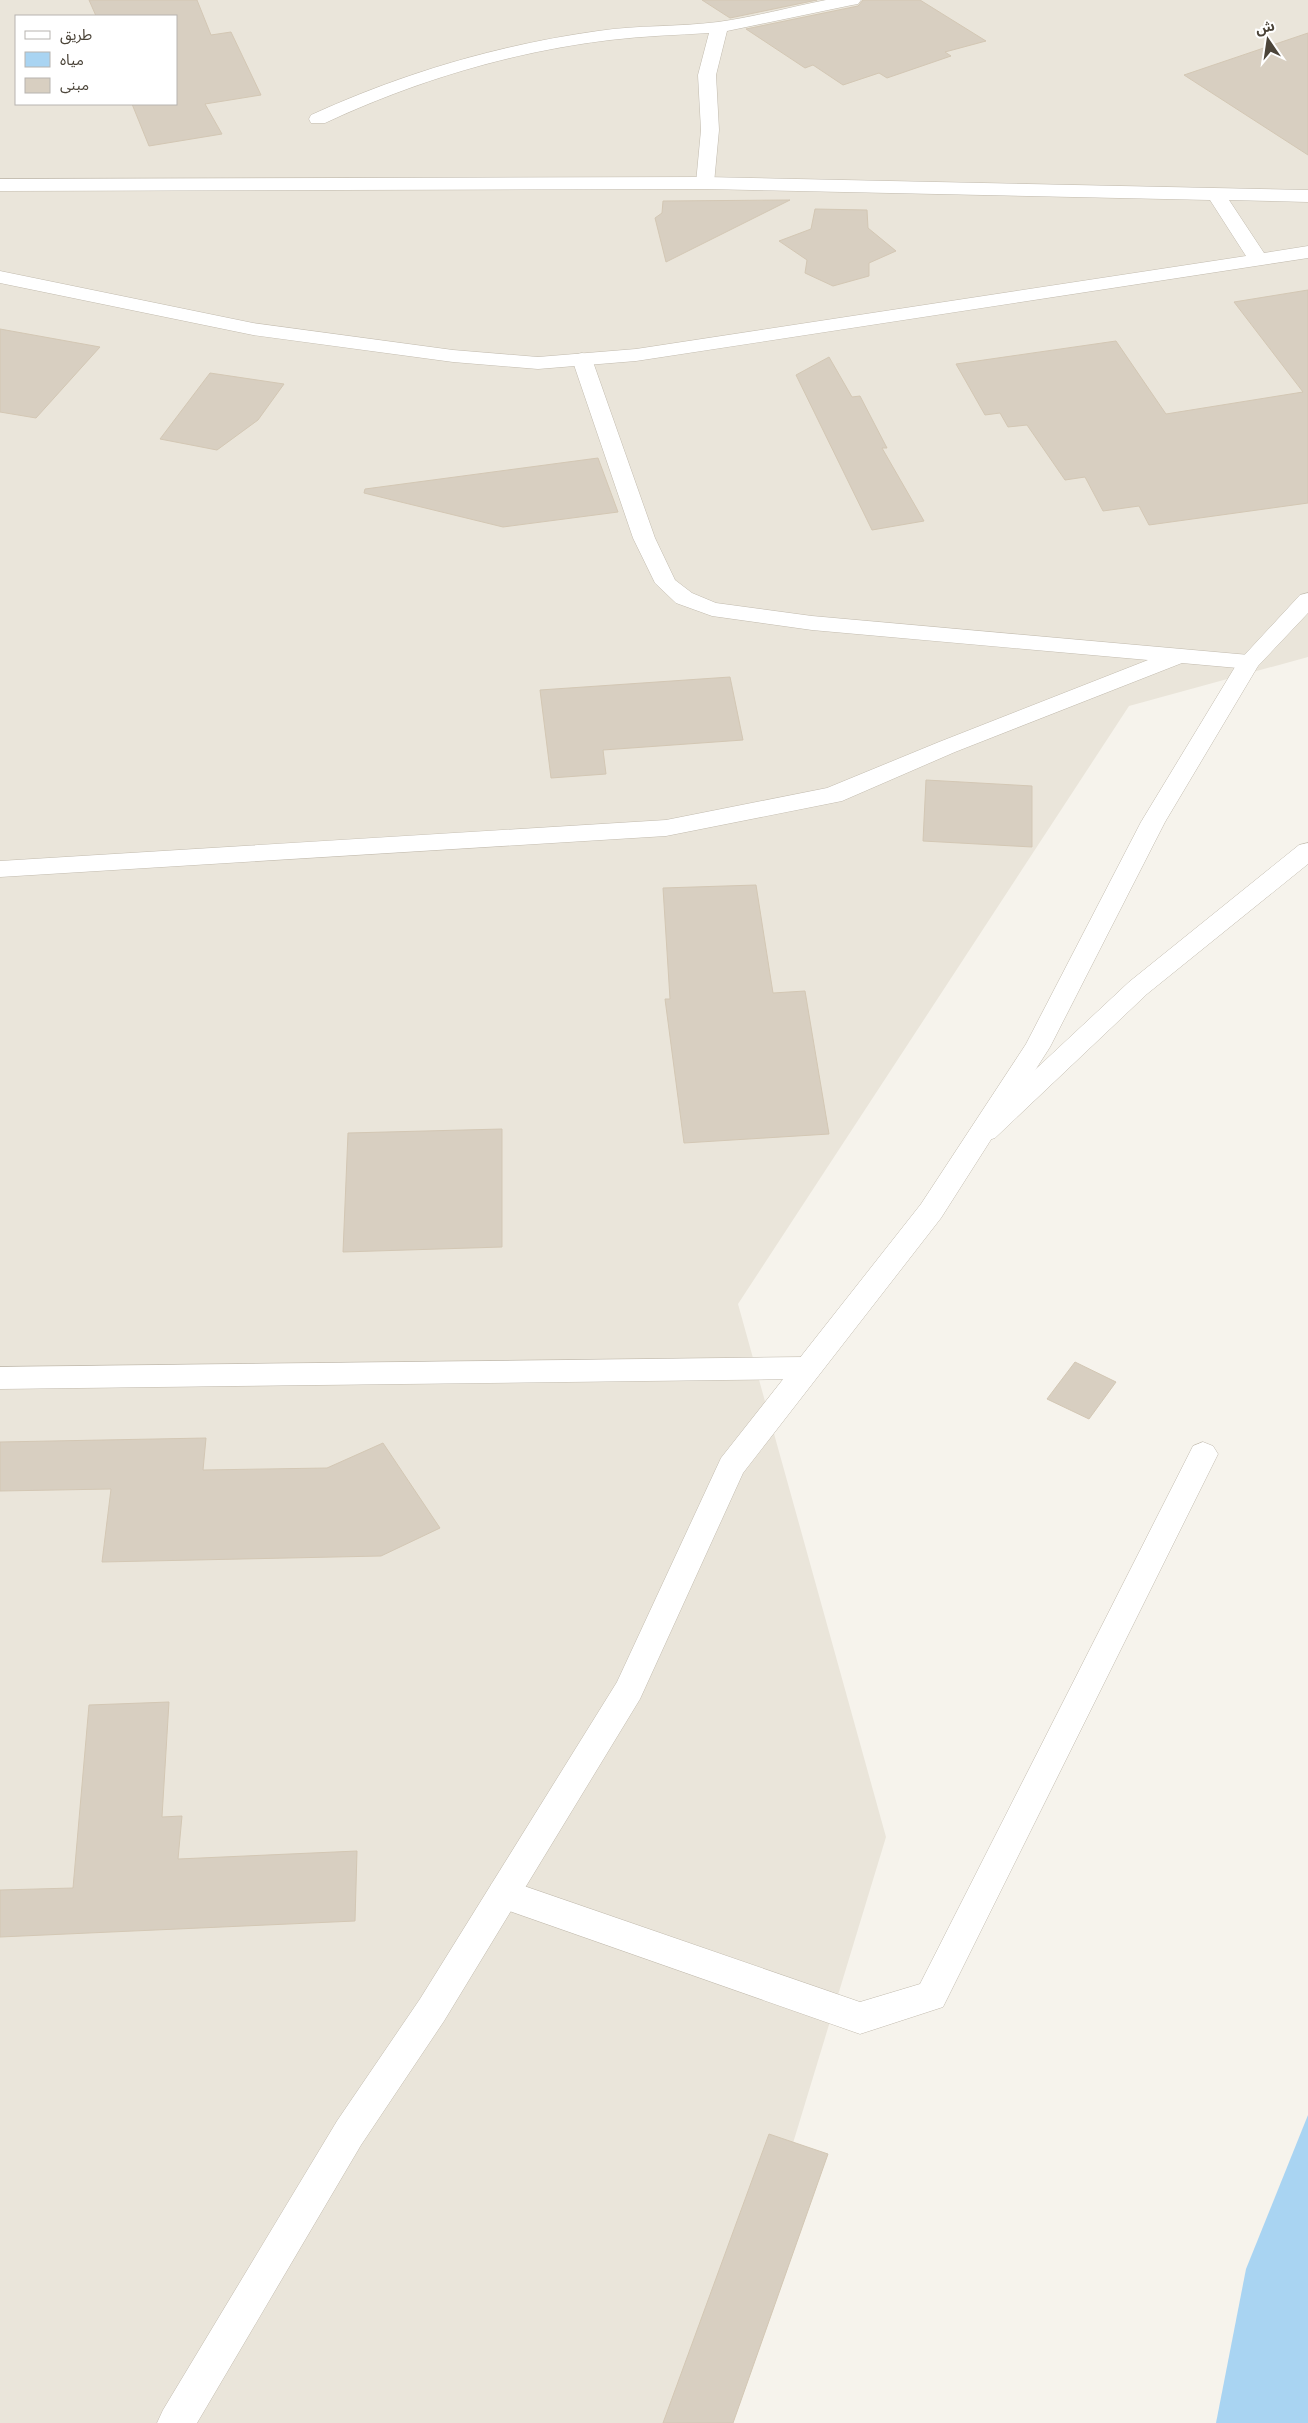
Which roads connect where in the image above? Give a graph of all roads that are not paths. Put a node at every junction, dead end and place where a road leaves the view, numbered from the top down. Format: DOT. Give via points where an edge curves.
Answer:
graph roads {
  1 [pos="852,0"];
  2 [pos="718,27"];
  3 [pos="318,119"];
  4 [pos="705,183"];
  5 [pos="0,185"];
  6 [pos="1216,194"];
  7 [pos="1308,196"];
  8 [pos="1308,252"];
  9 [pos="1258,259"];
  10 [pos="0,277"];
  11 [pos="582,359"];
  12 [pos="1308,600"];
  13 [pos="1180,656"];
  14 [pos="1248,662"];
  15 [pos="1308,851"];
  16 [pos="0,869"];
  17 [pos="981,1135"];
  18 [pos="808,1368"];
  19 [pos="0,1378"];
  20 [pos="1204,1454"];
  21 [pos="504,1894"];
  22 [pos="176,2423"];
  1 -- 2 [label="street"];
  2 -- 3 [label="street" via="599,36 517,50 461,64 353,102"];
  2 -- 4 [label="street" via="707,75 710,130"];
  4 -- 5 [label="street"];
  4 -- 6 [label="street"];
  6 -- 7 [label="street"];
  6 -- 9 [label="street"];
  8 -- 9 [label="street"];
  9 -- 11 [label="street" via="636,356"];
  10 -- 11 [label="street" via="253,329 462,357 538,363"];
  11 -- 13 [label="street" via="644,538 666,583 684,598 712,609 812,623"];
  12 -- 14 [label="street"];
  13 -- 14 [label="street"];
  13 -- 16 [label="street" via="947,746 833,795 666,828"];
  14 -- 17 [label="street" via="1153,822 1037,1047"];
  15 -- 17 [label="street" via="1138,988"];
  17 -- 18 [label="street" via="931,1212"];
  18 -- 19 [label="street"];
  18 -- 21 [label="street" via="731,1466 628,1690"];
  20 -- 21 [label="street" via="931,1996 860,2018"];
  21 -- 22 [label="street" via="349,2134"];
}
